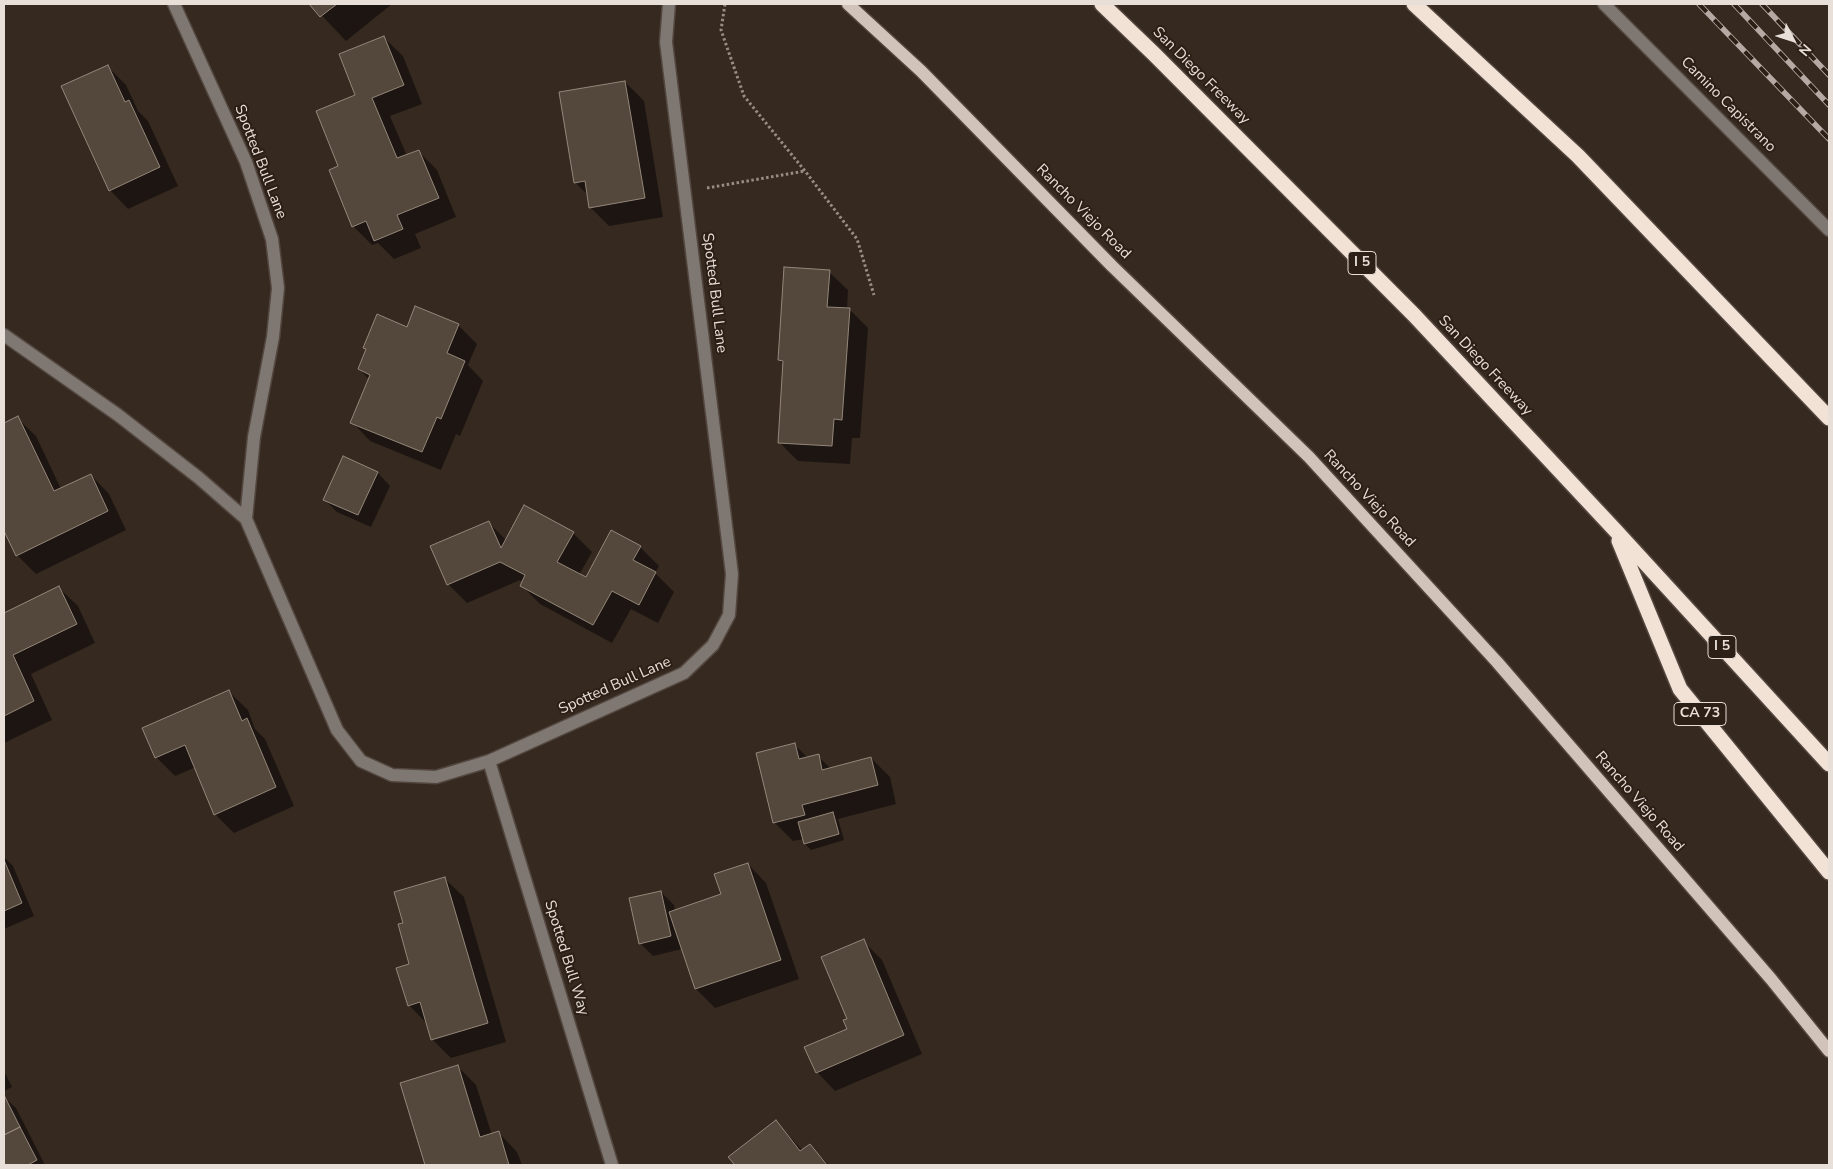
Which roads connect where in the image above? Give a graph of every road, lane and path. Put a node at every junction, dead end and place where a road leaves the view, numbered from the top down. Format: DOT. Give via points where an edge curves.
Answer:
graph roads {
  1 [pos="174,4"];
  2 [pos="669,4"];
  3 [pos="725,4"];
  4 [pos="848,4"];
  5 [pos="1102,4"];
  6 [pos="1414,4"];
  7 [pos="1604,4"];
  8 [pos="805,171"];
  9 [pos="685,192"];
  10 [pos="1829,230"];
  11 [pos="874,295"];
  12 [pos="4,335"];
  13 [pos="1829,418"];
  14 [pos="246,519"];
  15 [pos="1615,530"];
  16 [pos="489,761"];
  17 [pos="1829,764"];
  18 [pos="1829,872"];
  19 [pos="1829,1051"];
  20 [pos="612,1165"];
  1 -- 14 [label="street, Spotted Bull Lane" via="246,162 272,239 278,288 273,337 254,437"];
  2 -- 9 [label="street, Spotted Bull Lane" via="666,42"];
  3 -- 8 [label="path" via="721,30 744,96"];
  4 -- 19 [label="main road, Rancho Viejo Road" via="921,71 1112,266 1309,457 1497,662 1771,978"];
  5 -- 15 [label="highway, San Diego Freeway / I 5" via="1414,315"];
  6 -- 13 [label="highway" via="1578,156"];
  7 -- 10 [label="street, Camino Capistrano"];
  8 -- 9 [label="path"];
  8 -- 11 [label="path" via="857,239"];
  9 -- 16 [label="street, Spotted Bull Lane" via="732,574 728,615 713,645 684,673"];
  12 -- 14 [label="street, Spotted Bull Lane" via="118,414"];
  14 -- 16 [label="street, Spotted Bull Lane" via="337,730 361,761 392,775 436,777"];
  15 -- 17 [label="highway, San Diego Freeway / I 5"];
  15 -- 18 [label="highway, CA 73" via="1680,690"];
  16 -- 20 [label="street, Spotted Bull Way"];
}
